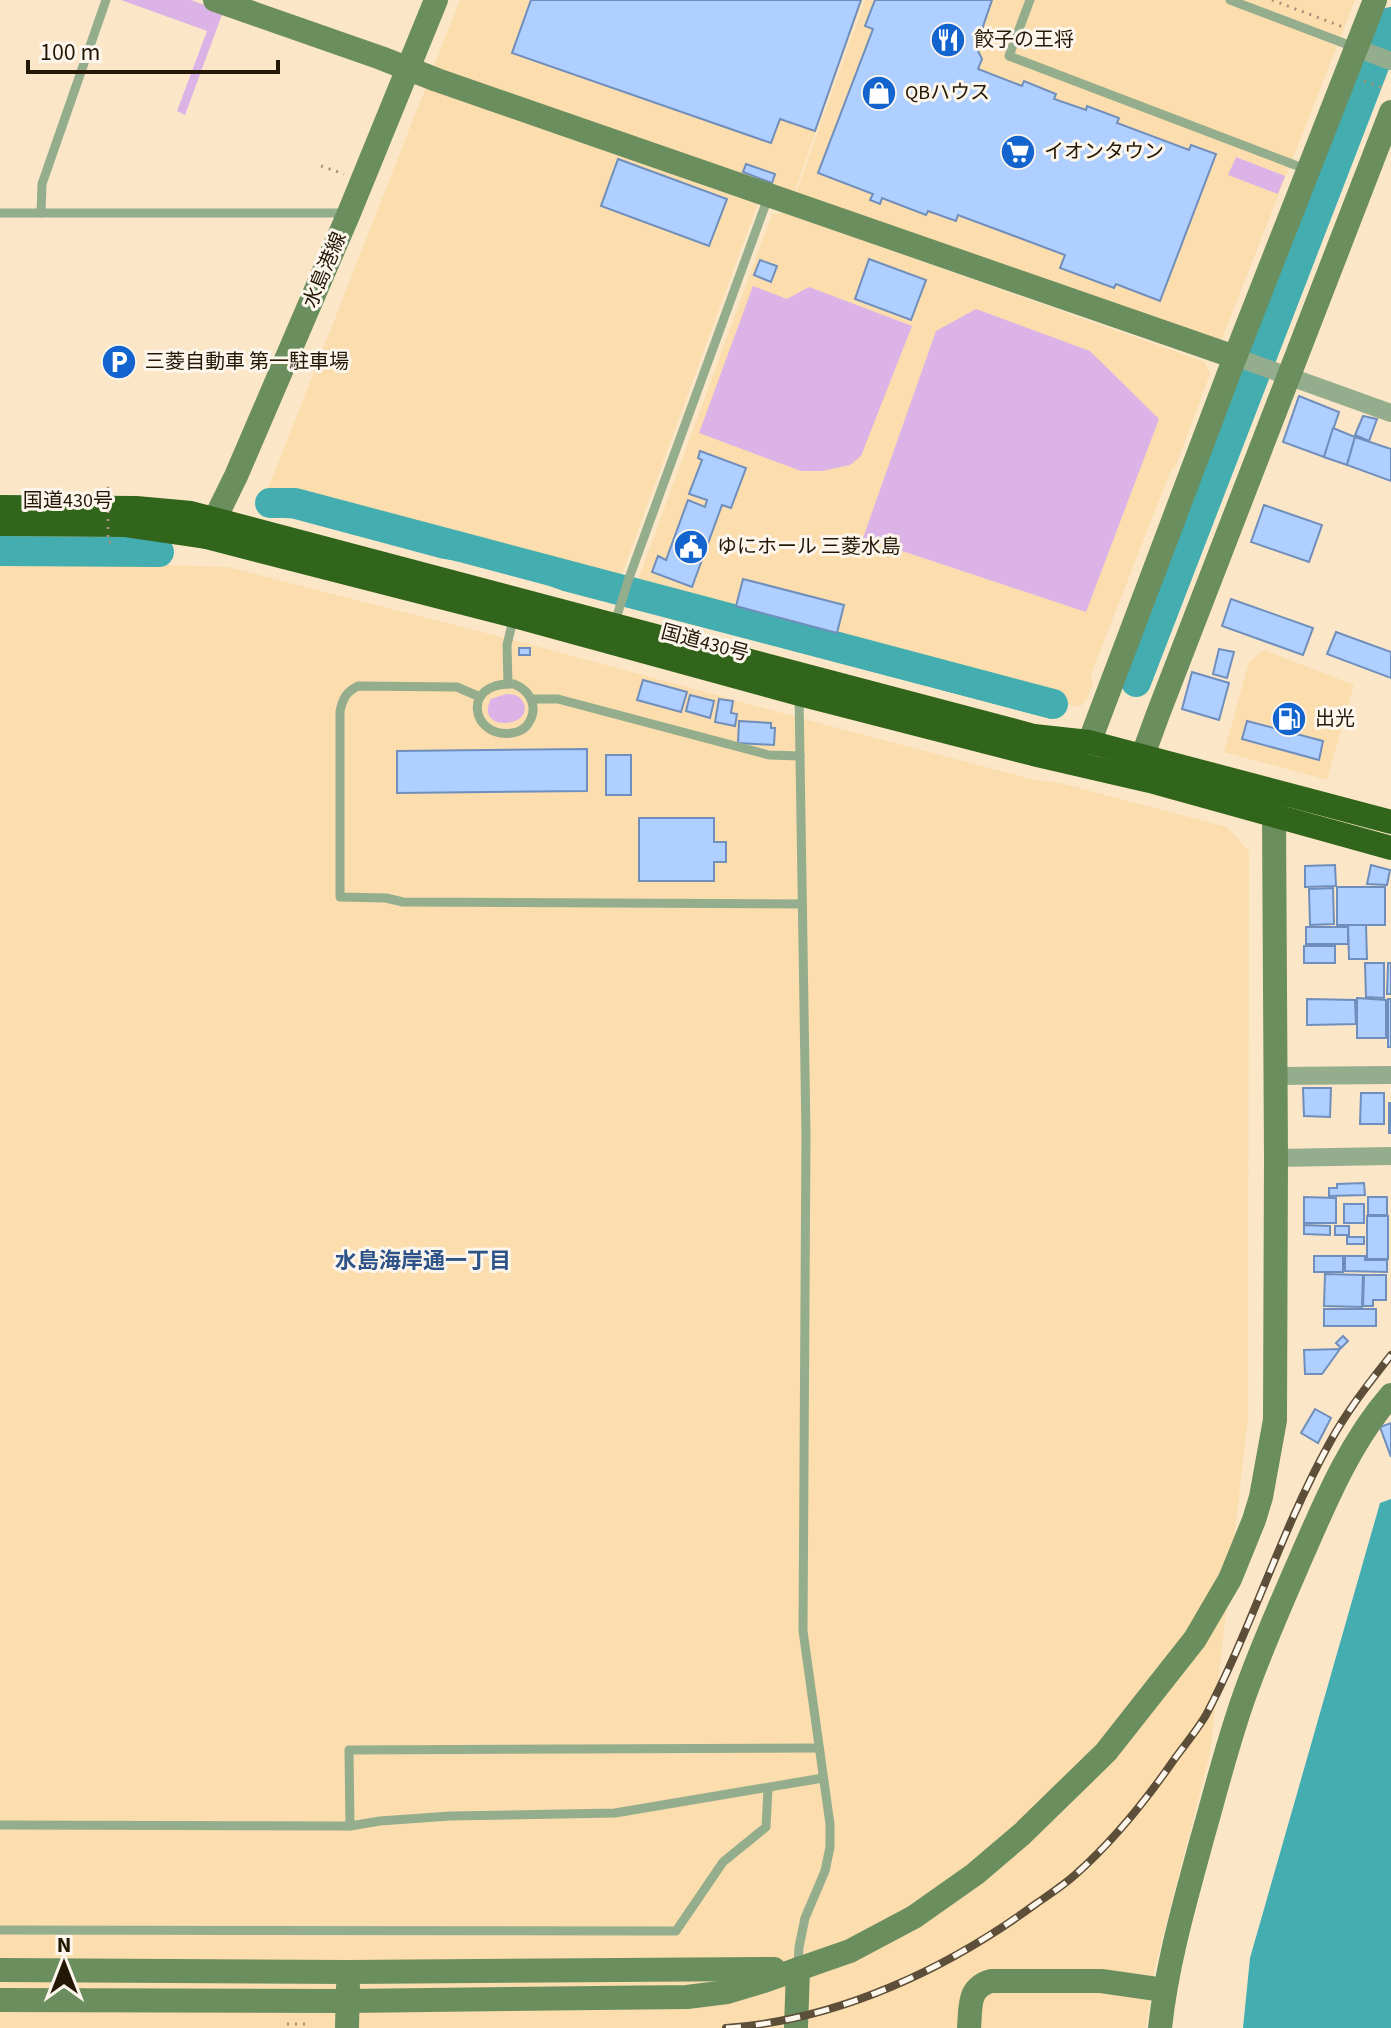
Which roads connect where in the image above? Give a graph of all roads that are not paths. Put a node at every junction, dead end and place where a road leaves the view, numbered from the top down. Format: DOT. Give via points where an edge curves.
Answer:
graph roads {
  1 [pos="106,0"];
  2 [pos="215,0"];
  3 [pos="436,0"];
  4 [pos="1030,0"];
  5 [pos="1230,0"];
  6 [pos="1375,0"];
  7 [pos="1359,44"];
  8 [pos="1391,61"];
  9 [pos="408,69"];
  10 [pos="1388,100"];
  11 [pos="1308,170"];
  12 [pos="769,195"];
  13 [pos="0,213"];
  14 [pos="41,213"];
  15 [pos="349,213"];
  16 [pos="1243,360"];
  17 [pos="1280,374"];
  18 [pos="1391,413"];
  19 [pos="0,507"];
  20 [pos="0,524"];
  21 [pos="211,528"];
  22 [pos="516,608"];
  23 [pos="614,626"];
  24 [pos="508,684"];
  25 [pos="801,685"];
  26 [pos="480,697"];
  27 [pos="532,699"];
  28 [pos="1085,753"];
  29 [pos="800,756"];
  30 [pos="1139,767"];
  31 [pos="1276,804"];
  32 [pos="1391,822"];
  33 [pos="1391,848"];
  34 [pos="802,904"];
  35 [pos="1391,1075"];
  36 [pos="1275,1076"];
  37 [pos="1391,1156"];
  38 [pos="1276,1158"];
  39 [pos="1391,1395"];
  40 [pos="819,1748"];
  41 [pos="823,1778"];
  42 [pos="768,1789"];
  43 [pos="0,1825"];
  44 [pos="350,1826"];
  45 [pos="0,1930"];
  46 [pos="798,1969"];
  47 [pos="0,1970"];
  48 [pos="348,1972"];
  49 [pos="1164,1990"];
  50 [pos="0,2000"];
  51 [pos="347,2001"];
  52 [pos="347,2028"];
  53 [pos="796,2028"];
  54 [pos="969,2028"];
  55 [pos="1160,2028"];
  1 -- 14 [label="lane" via="42,184"];
  2 -- 9 [label="street"];
  3 -- 9 [label="street, 水島港線"];
  4 -- 11 [label="lane" via="1009,56"];
  5 -- 7 [label="lane"];
  6 -- 7 [label="street"];
  7 -- 8 [label="street"];
  7 -- 11 [label="street"];
  9 -- 12 [label="street"];
  9 -- 15 [label="street, 水島港線"];
  10 -- 17 [label="street"];
  11 -- 16 [label="street"];
  12 -- 16 [label="street"];
  12 -- 23 [label="lane"];
  13 -- 14 [label="lane"];
  14 -- 15 [label="lane"];
  15 -- 21 [label="street, 水島港線"];
  16 -- 17 [label="street"];
  16 -- 28 [label="street"];
  17 -- 18 [label="street"];
  17 -- 30 [label="street"];
  19 -- 21 [label="highway, 国道430号" via="152,509 191,513"];
  20 -- 21 [label="highway, 国道430号"];
  21 -- 22 [label="highway, 国道430号"];
  22 -- 23 [label="highway, 国道430号"];
  22 -- 24 [label="lane" via="507,645"];
  23 -- 25 [label="highway, 国道430号"];
  24 -- 26 [label="lane" via="493,685"];
  24 -- 27 [label="lane" via="522,687"];
  25 -- 28 [label="highway, 国道430号" via="1034,736"];
  25 -- 29 [label="lane"];
  26 -- 27 [label="lane" via="478,714 496,733 524,728 533,715"];
  26 -- 34 [label="lane" via="457,687 358,686 348,691 340,711 340,897 403,902"];
  27 -- 29 [label="lane" via="558,699 769,755"];
  28 -- 30 [label="highway, 国道430号"];
  29 -- 34 [label="lane"];
  30 -- 31 [label="highway, 国道430号"];
  31 -- 32 [label="highway, 国道430号"];
  31 -- 33 [label="highway, 国道430号"];
  31 -- 36 [label="street"];
  34 -- 40 [label="lane" via="803,1631"];
  35 -- 36 [label="street"];
  36 -- 38 [label="street"];
  37 -- 38 [label="street"];
  38 -- 46 [label="street" via="1275,1420 1254,1520 1214,1609 1106,1752 1010,1844 914,1917 850,1951"];
  39 -- 49 [label="street" via="1339,1474 1246,1692 1180,1916"];
  40 -- 41 [label="lane"];
  40 -- 44 [label="lane" via="349,1750"];
  41 -- 42 [label="lane"];
  41 -- 46 [label="lane" via="830,1847 805,1918"];
  42 -- 44 [label="lane" via="615,1813 450,1816"];
  42 -- 45 [label="lane" via="766,1827 723,1862 676,1931"];
  43 -- 44 [label="lane"];
  46 -- 48 [label="street"];
  46 -- 51 [label="street" via="727,1992 687,1997"];
  46 -- 53 [label="street"];
  47 -- 48 [label="street"];
  48 -- 51 [label="street"];
  49 -- 54 [label="street" via="1101,1981 991,1981 979,1984 972,1994"];
  49 -- 55 [label="street"];
  50 -- 51 [label="street"];
  51 -- 52 [label="street"];
}
